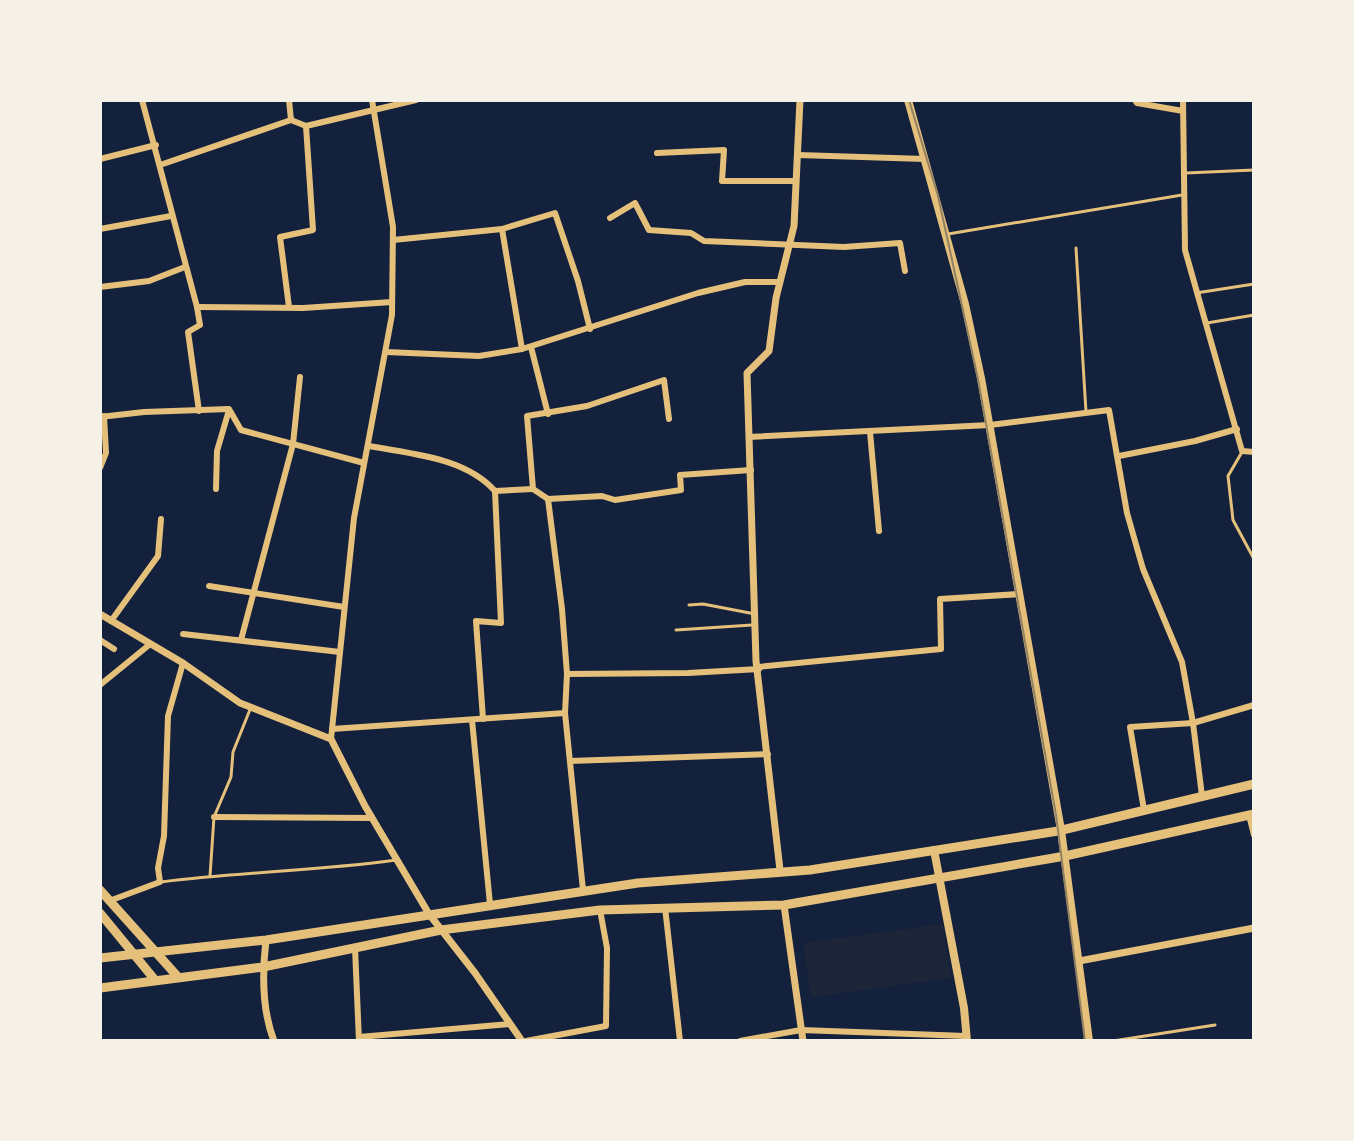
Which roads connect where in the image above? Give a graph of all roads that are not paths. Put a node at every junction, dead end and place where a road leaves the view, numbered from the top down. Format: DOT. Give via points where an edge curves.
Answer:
graph roads {
  1 [pos="142,100"];
  2 [pos="289,100"];
  3 [pos="372,100"];
  4 [pos="416,100"];
  5 [pos="800,100"];
  6 [pos="908,100"];
  7 [pos="1135,100"];
  8 [pos="1183,100"];
  9 [pos="375,110"];
  10 [pos="1183,111"];
  11 [pos="291,120"];
  12 [pos="306,126"];
  13 [pos="156,145"];
  14 [pos="657,153"];
  15 [pos="798,155"];
  16 [pos="100,159"];
  17 [pos="925,159"];
  18 [pos="160,165"];
  19 [pos="1254,170"];
  20 [pos="1184,173"];
  21 [pos="796,181"];
  22 [pos="1185,194"];
  23 [pos="171,216"];
  24 [pos="610,218"];
  25 [pos="100,229"];
  26 [pos="502,229"];
  27 [pos="945,235"];
  28 [pos="393,240"];
  29 [pos="790,244"];
  30 [pos="1076,248"];
  31 [pos="185,267"];
  32 [pos="905,271"];
  33 [pos="780,282"];
  34 [pos="1254,284"];
  35 [pos="100,287"];
  36 [pos="1196,293"];
  37 [pos="392,302"];
  38 [pos="197,307"];
  39 [pos="289,307"];
  40 [pos="1254,315"];
  41 [pos="1206,324"];
  42 [pos="590,329"];
  43 [pos="531,347"];
  44 [pos="522,349"];
  45 [pos="386,352"];
  46 [pos="300,377"];
  47 [pos="229,409"];
  48 [pos="199,411"];
  49 [pos="1086,413"];
  50 [pos="548,414"];
  51 [pos="102,416"];
  52 [pos="669,419"];
  53 [pos="990,425"];
  54 [pos="1237,429"];
  55 [pos="870,432"];
  56 [pos="749,437"];
  57 [pos="293,444"];
  58 [pos="369,446"];
  59 [pos="1242,451"];
  60 [pos="1254,452"];
  61 [pos="1119,456"];
  62 [pos="364,463"];
  63 [pos="100,468"];
  64 [pos="751,470"];
  65 [pos="216,489"];
  66 [pos="533,489"];
  67 [pos="495,491"];
  68 [pos="548,499"];
  69 [pos="161,519"];
  70 [pos="879,531"];
  71 [pos="1254,559"];
  72 [pos="209,586"];
  73 [pos="1020,594"];
  74 [pos="255,595"];
  75 [pos="689,605"];
  76 [pos="344,607"];
  77 [pos="100,614"];
  78 [pos="755,614"];
  79 [pos="111,621"];
  80 [pos="755,624"];
  81 [pos="676,630"];
  82 [pos="183,634"];
  83 [pos="100,640"];
  84 [pos="241,640"];
  85 [pos="149,645"];
  86 [pos="114,649"];
  87 [pos="340,652"];
  88 [pos="183,663"];
  89 [pos="759,668"];
  90 [pos="567,674"];
  91 [pos="100,685"];
  92 [pos="1254,705"];
  93 [pos="251,707"];
  94 [pos="565,713"];
  95 [pos="483,719"];
  96 [pos="472,720"];
  97 [pos="1193,723"];
  98 [pos="332,729"];
  99 [pos="331,739"];
  100 [pos="768,754"];
  101 [pos="570,761"];
  102 [pos="1254,784"];
  103 [pos="1202,796"];
  104 [pos="1144,810"];
  105 [pos="1251,814"];
  106 [pos="214,817"];
  107 [pos="372,818"];
  108 [pos="1061,830"];
  109 [pos="1254,835"];
  110 [pos="934,850"];
  111 [pos="1065,856"];
  112 [pos="396,860"];
  113 [pos="780,870"];
  114 [pos="210,876"];
  115 [pos="939,878"];
  116 [pos="160,882"];
  117 [pos="100,890"];
  118 [pos="583,890"];
  119 [pos="109,901"];
  120 [pos="490,904"];
  121 [pos="784,905"];
  122 [pos="665,907"];
  123 [pos="600,910"];
  124 [pos="100,913"];
  125 [pos="429,914"];
  126 [pos="1254,928"];
  127 [pos="441,930"];
  128 [pos="266,940"];
  129 [pos="355,948"];
  130 [pos="155,953"];
  131 [pos="135,955"];
  132 [pos="100,958"];
  133 [pos="1079,961"];
  134 [pos="263,967"];
  135 [pos="178,977"];
  136 [pos="155,980"];
  137 [pos="100,988"];
  138 [pos="510,1024"];
  139 [pos="1215,1025"];
  140 [pos="801,1030"];
  141 [pos="854,1031"];
  142 [pos="967,1038"];
  143 [pos="359,1039"];
  144 [pos="274,1041"];
  145 [pos="524,1041"];
  146 [pos="680,1041"];
  147 [pos="740,1041"];
  148 [pos="803,1041"];
  149 [pos="855,1041"];
  150 [pos="1089,1041"];
  151 [pos="1113,1041"];
  1 -- 13 [label="street"];
  2 -- 11 [label="street"];
  3 -- 9 [label="street"];
  4 -- 9 [label="street"];
  5 -- 15 [label="street"];
  6 -- 17 [label="main road"];
  7 -- 10 [label="street"];
  8 -- 10 [label="street"];
  9 -- 12 [label="street"];
  9 -- 28 [label="street"];
  10 -- 20 [label="street"];
  11 -- 12 [label="street"];
  11 -- 18 [label="street"];
  12 -- 39 [label="street" via="313,230 280,237"];
  13 -- 16 [label="street"];
  13 -- 18 [label="street"];
  14 -- 21 [label="street" via="724,150 722,181"];
  15 -- 17 [label="street"];
  15 -- 21 [label="street"];
  17 -- 27 [label="main road"];
  18 -- 23 [label="street"];
  19 -- 20 [label="lane"];
  20 -- 22 [label="street"];
  21 -- 29 [label="street"];
  22 -- 27 [label="lane"];
  22 -- 36 [label="street" via="1185,250"];
  23 -- 25 [label="street"];
  23 -- 31 [label="street"];
  24 -- 29 [label="street" via="635,203 649,230 691,233 704,241"];
  26 -- 28 [label="street"];
  26 -- 42 [label="street" via="555,213"];
  26 -- 44 [label="street"];
  27 -- 53 [label="main road"];
  28 -- 37 [label="street"];
  29 -- 32 [label="street" via="900,243"];
  29 -- 33 [label="street"];
  30 -- 49 [label="lane"];
  31 -- 35 [label="street" via="149,281"];
  31 -- 38 [label="street"];
  33 -- 42 [label="street" via="745,282 698,293"];
  33 -- 56 [label="street" via="769,351 747,373"];
  34 -- 36 [label="lane"];
  36 -- 41 [label="street"];
  37 -- 39 [label="street"];
  37 -- 45 [label="street"];
  38 -- 39 [label="street"];
  38 -- 48 [label="street" via="200,325 188,332"];
  40 -- 41 [label="lane"];
  41 -- 54 [label="street"];
  42 -- 43 [label="street"];
  43 -- 44 [label="street"];
  43 -- 50 [label="street"];
  44 -- 45 [label="street" via="479,356"];
  45 -- 58 [label="street"];
  46 -- 57 [label="street"];
  47 -- 48 [label="street"];
  47 -- 57 [label="street" via="241,430"];
  47 -- 65 [label="street" via="217,451"];
  48 -- 51 [label="street"];
  49 -- 53 [label="street"];
  49 -- 61 [label="street" via="1109,410"];
  50 -- 52 [label="street" via="664,380"];
  50 -- 66 [label="street" via="527,416"];
  51 -- 63 [label="street" via="106,453"];
  53 -- 55 [label="street"];
  53 -- 73 [label="main road"];
  54 -- 59 [label="street"];
  54 -- 61 [label="street"];
  55 -- 56 [label="street"];
  55 -- 70 [label="street"];
  56 -- 64 [label="street"];
  57 -- 62 [label="street"];
  57 -- 74 [label="street"];
  58 -- 62 [label="street"];
  58 -- 67 [label="street" via="443,461 483,477"];
  59 -- 60 [label="street"];
  59 -- 71 [label="lane" via="1228,476 1233,520"];
  61 -- 97 [label="street" via="1127,513 1143,569 1182,662"];
  62 -- 76 [label="street"];
  64 -- 68 [label="street" via="680,475 681,490 615,500"];
  64 -- 78 [label="street"];
  66 -- 67 [label="street"];
  66 -- 68 [label="street"];
  67 -- 95 [label="street" via="501,623 476,621"];
  68 -- 90 [label="street"];
  69 -- 79 [label="street" via="158,556"];
  72 -- 74 [label="street"];
  73 -- 89 [label="street" via="940,599 941,649"];
  73 -- 108 [label="main road"];
  74 -- 76 [label="street"];
  74 -- 84 [label="street"];
  75 -- 78 [label="lane"];
  76 -- 87 [label="street"];
  77 -- 79 [label="street"];
  78 -- 80 [label="street"];
  79 -- 85 [label="street"];
  80 -- 81 [label="lane"];
  80 -- 89 [label="street"];
  82 -- 84 [label="street"];
  83 -- 86 [label="street"];
  84 -- 87 [label="street"];
  85 -- 88 [label="street"];
  85 -- 91 [label="street"];
  87 -- 98 [label="street"];
  88 -- 93 [label="street"];
  88 -- 116 [label="street" via="168,716"];
  89 -- 90 [label="street"];
  89 -- 100 [label="street"];
  90 -- 94 [label="street"];
  92 -- 97 [label="street"];
  93 -- 99 [label="street"];
  93 -- 106 [label="lane"];
  94 -- 95 [label="street"];
  94 -- 101 [label="street"];
  95 -- 96 [label="street"];
  96 -- 98 [label="street"];
  96 -- 120 [label="street"];
  97 -- 103 [label="street"];
  97 -- 104 [label="street" via="1130,727"];
  98 -- 99 [label="street"];
  99 -- 107 [label="street"];
  100 -- 101 [label="street"];
  100 -- 113 [label="street"];
  101 -- 118 [label="street"];
  102 -- 103 [label="main road"];
  103 -- 104 [label="main road"];
  104 -- 108 [label="main road"];
  105 -- 109 [label="street"];
  105 -- 111 [label="main road"];
  106 -- 107 [label="street"];
  106 -- 114 [label="lane"];
  107 -- 112 [label="street"];
  108 -- 110 [label="main road"];
  108 -- 111 [label="main road"];
  110 -- 113 [label="main road"];
  110 -- 115 [label="main road"];
  111 -- 115 [label="main road"];
  111 -- 133 [label="main road"];
  112 -- 114 [label="lane"];
  112 -- 125 [label="street"];
  113 -- 118 [label="main road"];
  114 -- 116 [label="lane"];
  115 -- 121 [label="main road"];
  115 -- 142 [label="main road"];
  116 -- 119 [label="street"];
  117 -- 119 [label="main road"];
  118 -- 120 [label="main road"];
  119 -- 130 [label="main road"];
  120 -- 125 [label="main road"];
  121 -- 122 [label="main road"];
  121 -- 140 [label="street"];
  122 -- 123 [label="main road"];
  122 -- 146 [label="street"];
  123 -- 127 [label="main road"];
  123 -- 145 [label="street" via="607,948 606,1026"];
  124 -- 131 [label="main road"];
  125 -- 127 [label="street"];
  125 -- 128 [label="main road"];
  126 -- 133 [label="street"];
  127 -- 129 [label="main road"];
  127 -- 138 [label="street"];
  128 -- 130 [label="main road"];
  128 -- 134 [label="street"];
  129 -- 134 [label="main road"];
  129 -- 143 [label="street"];
  130 -- 131 [label="main road"];
  130 -- 135 [label="main road"];
  131 -- 132 [label="main road"];
  131 -- 136 [label="main road"];
  133 -- 150 [label="main road"];
  134 -- 135 [label="main road"];
  134 -- 144 [label="street" via="267,1022"];
  135 -- 136 [label="main road"];
  136 -- 137 [label="main road"];
  138 -- 143 [label="street"];
  138 -- 145 [label="street"];
  139 -- 151 [label="lane"];
  140 -- 141 [label="street"];
  140 -- 147 [label="street"];
  140 -- 148 [label="street"];
  141 -- 142 [label="street"];
  141 -- 149 [label="street"];
}
